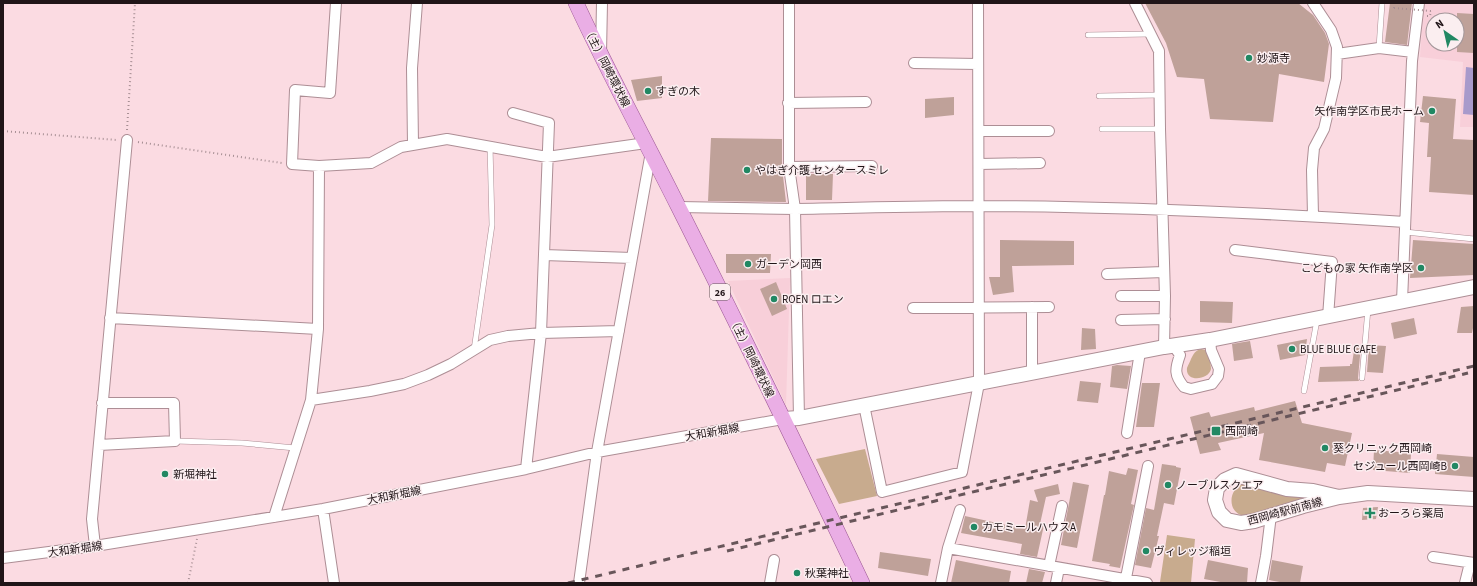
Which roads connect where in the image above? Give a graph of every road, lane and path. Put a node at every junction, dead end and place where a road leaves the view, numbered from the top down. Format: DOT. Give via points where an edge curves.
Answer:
graph roads {
  1 [pos="135,3"];
  2 [pos="336,3"];
  3 [pos="417,3"];
  4 [pos="576,3"];
  5 [pos="602,3"];
  6 [pos="789,3"];
  7 [pos="978,3"];
  8 [pos="1135,3"];
  9 [pos="1313,3"];
  10 [pos="1382,3"];
  11 [pos="1394,3"];
  12 [pos="1419,3"];
  13 [pos="1431,11"];
  14 [pos="1150,34"];
  15 [pos="1088,35"];
  16 [pos="1379,48"];
  17 [pos="1413,52"];
  18 [pos="1337,54"];
  19 [pos="601,57"];
  20 [pos="914,63"];
  21 [pos="978,64"];
  22 [pos="1160,95"];
  23 [pos="1099,96"];
  24 [pos="866,102"];
  25 [pos="788,103"];
  26 [pos="512,113"];
  27 [pos="1102,129"];
  28 [pos="1160,129"];
  29 [pos="3,131"];
  30 [pos="979,131"];
  31 [pos="1050,131"];
  32 [pos="127,140"];
  33 [pos="413,145"];
  34 [pos="490,146"];
  35 [pos="648,148"];
  36 [pos="547,157"];
  37 [pos="1040,163"];
  38 [pos="292,164"];
  39 [pos="979,164"];
  40 [pos="319,166"];
  41 [pos="872,166"];
  42 [pos="789,167"];
  43 [pos="980,206"];
  44 [pos="678,207"];
  45 [pos="795,209"];
  46 [pos="1163,209"];
  47 [pos="1313,216"];
  48 [pos="1405,227"];
  49 [pos="1474,239"];
  50 [pos="1235,250"];
  51 [pos="544,255"];
  52 [pos="632,258"];
  53 [pos="1164,272"];
  54 [pos="1106,274"];
  55 [pos="1474,287"];
  56 [pos="1121,296"];
  57 [pos="1165,296"];
  58 [pos="1402,302"];
  59 [pos="978,307"];
  60 [pos="1032,307"];
  61 [pos="1049,307"];
  62 [pos="913,308"];
  63 [pos="1368,308"];
  64 [pos="110,318"];
  65 [pos="1323,318"];
  66 [pos="1165,319"];
  67 [pos="1121,320"];
  68 [pos="318,328"];
  69 [pos="619,331"];
  70 [pos="541,333"];
  71 [pos="1210,340"];
  72 [pos="1169,346"];
  73 [pos="474,350"];
  74 [pos="1140,352"];
  75 [pos="1032,372"];
  76 [pos="1362,378"];
  77 [pos="979,383"];
  78 [pos="1304,391"];
  79 [pos="311,400"];
  80 [pos="102,403"];
  81 [pos="864,405"];
  82 [pos="799,418"];
  83 [pos="783,419"];
  84 [pos="1127,433"];
  85 [pos="175,441"];
  86 [pos="99,445"];
  87 [pos="295,448"];
  88 [pos="597,452"];
  89 [pos="1148,466"];
  90 [pos="526,469"];
  91 [pos="1339,497"];
  92 [pos="1474,499"];
  93 [pos="1062,506"];
  94 [pos="323,509"];
  95 [pos="960,510"];
  96 [pos="1271,515"];
  97 [pos="274,517"];
  98 [pos="200,529"];
  99 [pos="95,546"];
  100 [pos="948,548"];
  101 [pos="1433,557"];
  102 [pos="3,558"];
  103 [pos="774,560"];
  104 [pos="1472,563"];
  105 [pos="1054,567"];
  106 [pos="1125,581"];
  107 [pos="188,583"];
  108 [pos="334,583"];
  109 [pos="579,583"];
  110 [pos="770,583"];
  111 [pos="862,583"];
  112 [pos="941,583"];
  113 [pos="1056,583"];
  114 [pos="1147,583"];
  115 [pos="1261,583"];
  116 [pos="1465,583"];
  1 -- 32 [label="path"];
  2 -- 38 [label="street" via="330,93 295,90"];
  3 -- 33 [label="street" via="412,68"];
  4 -- 19 [label="main road, （主）岡崎環状線 / 26"];
  5 -- 19 [label="street"];
  6 -- 25 [label="street"];
  7 -- 21 [label="street"];
  8 -- 14 [label="street"];
  9 -- 18 [label="street" via="1331,30"];
  10 -- 16 [label="lane"];
  11 -- 13 [label="path, bridge" via="1394,8"];
  12 -- 17 [label="street"];
  14 -- 15 [label="lane"];
  14 -- 22 [label="street" via="1159,52"];
  16 -- 17 [label="street"];
  16 -- 18 [label="street"];
  17 -- 48 [label="street"];
  18 -- 47 [label="street" via="1336,78 1324,129 1314,148"];
  19 -- 35 [label="main road, （主）岡崎環状線 / 26"];
  20 -- 21 [label="street"];
  21 -- 30 [label="street"];
  22 -- 23 [label="lane"];
  22 -- 28 [label="street"];
  24 -- 25 [label="street"];
  25 -- 42 [label="street"];
  26 -- 36 [label="street" via="549,123"];
  27 -- 28 [label="lane"];
  28 -- 46 [label="street"];
  29 -- 32 [label="path"];
  30 -- 31 [label="street"];
  30 -- 39 [label="street"];
  32 -- 38 [label="path"];
  32 -- 64 [label="street"];
  33 -- 34 [label="street" via="447,139"];
  33 -- 40 [label="street" via="401,147 371,163"];
  34 -- 36 [label="street"];
  34 -- 73 [label="lane" via="492,225"];
  35 -- 36 [label="street"];
  35 -- 44 [label="main road, （主）岡崎環状線 / 26"];
  35 -- 52 [label="street"];
  36 -- 51 [label="street"];
  37 -- 39 [label="street"];
  38 -- 40 [label="street"];
  39 -- 43 [label="street"];
  40 -- 68 [label="street"];
  41 -- 42 [label="street"];
  42 -- 45 [label="street"];
  43 -- 45 [label="street"];
  43 -- 46 [label="street"];
  43 -- 59 [label="street"];
  44 -- 45 [label="street"];
  44 -- 83 [label="main road, （主）岡崎環状線 / 26"];
  45 -- 82 [label="street"];
  46 -- 47 [label="street"];
  46 -- 53 [label="street"];
  47 -- 48 [label="street"];
  48 -- 49 [label="lane"];
  48 -- 58 [label="street"];
  50 -- 65 [label="street" via="1332,262"];
  51 -- 52 [label="street"];
  51 -- 70 [label="street"];
  52 -- 69 [label="street"];
  53 -- 54 [label="street"];
  53 -- 57 [label="street"];
  55 -- 58 [label="street"];
  56 -- 57 [label="street"];
  57 -- 66 [label="street"];
  58 -- 63 [label="street"];
  59 -- 60 [label="street"];
  59 -- 62 [label="street"];
  59 -- 77 [label="street"];
  60 -- 61 [label="street"];
  60 -- 75 [label="street"];
  63 -- 65 [label="street"];
  63 -- 76 [label="lane"];
  64 -- 68 [label="street"];
  64 -- 80 [label="street"];
  65 -- 71 [label="street"];
  65 -- 78 [label="lane"];
  66 -- 67 [label="street"];
  66 -- 72 [label="street"];
  68 -- 79 [label="street"];
  69 -- 70 [label="street"];
  69 -- 88 [label="street"];
  70 -- 73 [label="street" via="490,340"];
  70 -- 90 [label="street"];
  71 -- 72 [label="street"];
  71 -- 72 [label="street" via="1219,369 1218,376 1212,384 1191,389 1184,387 1177,376 1176,367 1180,355"];
  72 -- 74 [label="street"];
  73 -- 79 [label="street" via="451,364 404,384"];
  74 -- 75 [label="street"];
  74 -- 84 [label="street"];
  75 -- 77 [label="street"];
  77 -- 81 [label="street"];
  77 -- 81 [label="street" via="962,472 882,492"];
  79 -- 87 [label="street"];
  80 -- 85 [label="street" via="174,403"];
  80 -- 86 [label="street"];
  81 -- 82 [label="street"];
  82 -- 83 [label="street"];
  83 -- 88 [label="street, 大和新堀線"];
  83 -- 111 [label="main road, （主）岡崎環状線 / 26"];
  85 -- 86 [label="street"];
  85 -- 87 [label="lane"];
  86 -- 99 [label="street" via="92,518"];
  87 -- 97 [label="street"];
  88 -- 90 [label="street, 大和新堀線"];
  88 -- 109 [label="street"];
  89 -- 106 [label="street"];
  90 -- 94 [label="street, 大和新堀線"];
  91 -- 92 [label="street, 西岡崎駅前南線" via="1368,493"];
  91 -- 96 [label="street, 西岡崎駅前南線"];
  91 -- 96 [label="street, 西岡崎駅前南線" via="1287,488 1236,475 1225,480 1217,488 1215,500 1219,512 1227,520 1241,523"];
  93 -- 105 [label="street"];
  94 -- 97 [label="street, 大和新堀線"];
  94 -- 108 [label="street"];
  95 -- 100 [label="street"];
  96 -- 115 [label="street"];
  97 -- 98 [label="street, 大和新堀線"];
  98 -- 99 [label="street, 大和新堀線"];
  98 -- 107 [label="path"];
  99 -- 102 [label="street, 大和新堀線"];
  100 -- 105 [label="street"];
  100 -- 112 [label="street"];
  101 -- 104 [label="street"];
  103 -- 110 [label="street"];
  104 -- 116 [label="street"];
  105 -- 106 [label="street"];
  105 -- 113 [label="street"];
  106 -- 114 [label="street"];
}
